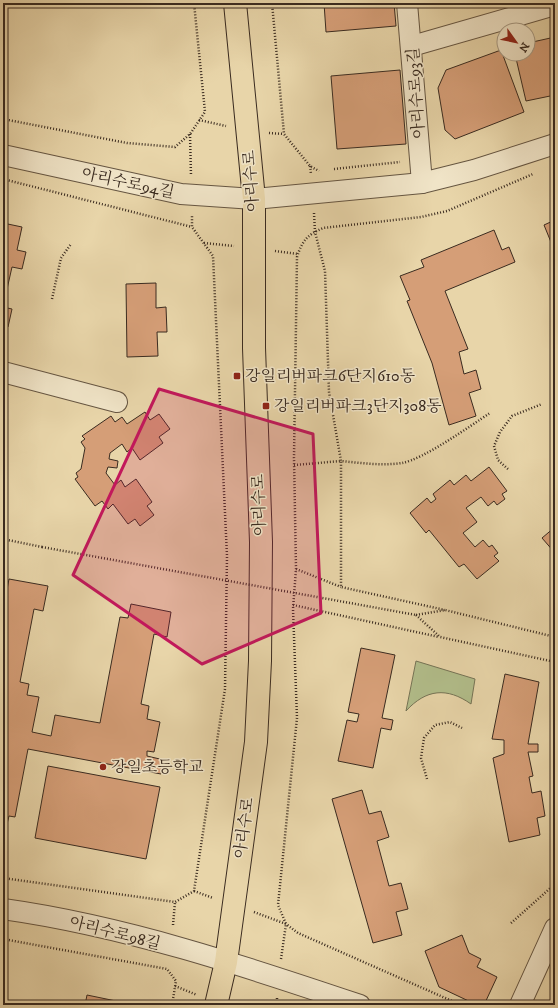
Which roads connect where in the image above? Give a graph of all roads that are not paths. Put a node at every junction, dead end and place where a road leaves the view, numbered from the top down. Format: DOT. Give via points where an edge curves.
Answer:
graph roads {
  1 [pos="235,3"];
  2 [pos="407,3"];
  3 [pos="555,5"];
  4 [pos="412,46"];
  5 [pos="555,144"];
  6 [pos="3,155"];
  7 [pos="422,183"];
  8 [pos="254,199"];
  9 [pos="3,372"];
  10 [pos="117,402"];
  11 [pos="3,909"];
  12 [pos="555,928"];
  13 [pos="226,962"];
  14 [pos="216,1005"];
  15 [pos="360,1005"];
  16 [pos="520,1005"];
  1 -- 8 [label="main road, 아리수로"];
  2 -- 4 [label="street, 아리수로93길"];
  3 -- 4 [label="street"];
  4 -- 7 [label="street, 아리수로93길"];
  5 -- 7 [label="street" via="474,170"];
  6 -- 8 [label="street, 아리수로94길" via="181,194"];
  7 -- 8 [label="street"];
  8 -- 13 [label="main road, 아리수로" via="254,348 261,542 260,661 256,742"];
  9 -- 10 [label="street"];
  11 -- 13 [label="street, 아리수로98길" via="30,912 131,935"];
  12 -- 16 [label="street"];
  13 -- 14 [label="main road, 아리수로"];
  13 -- 15 [label="street, 아리수로98길"];
}
